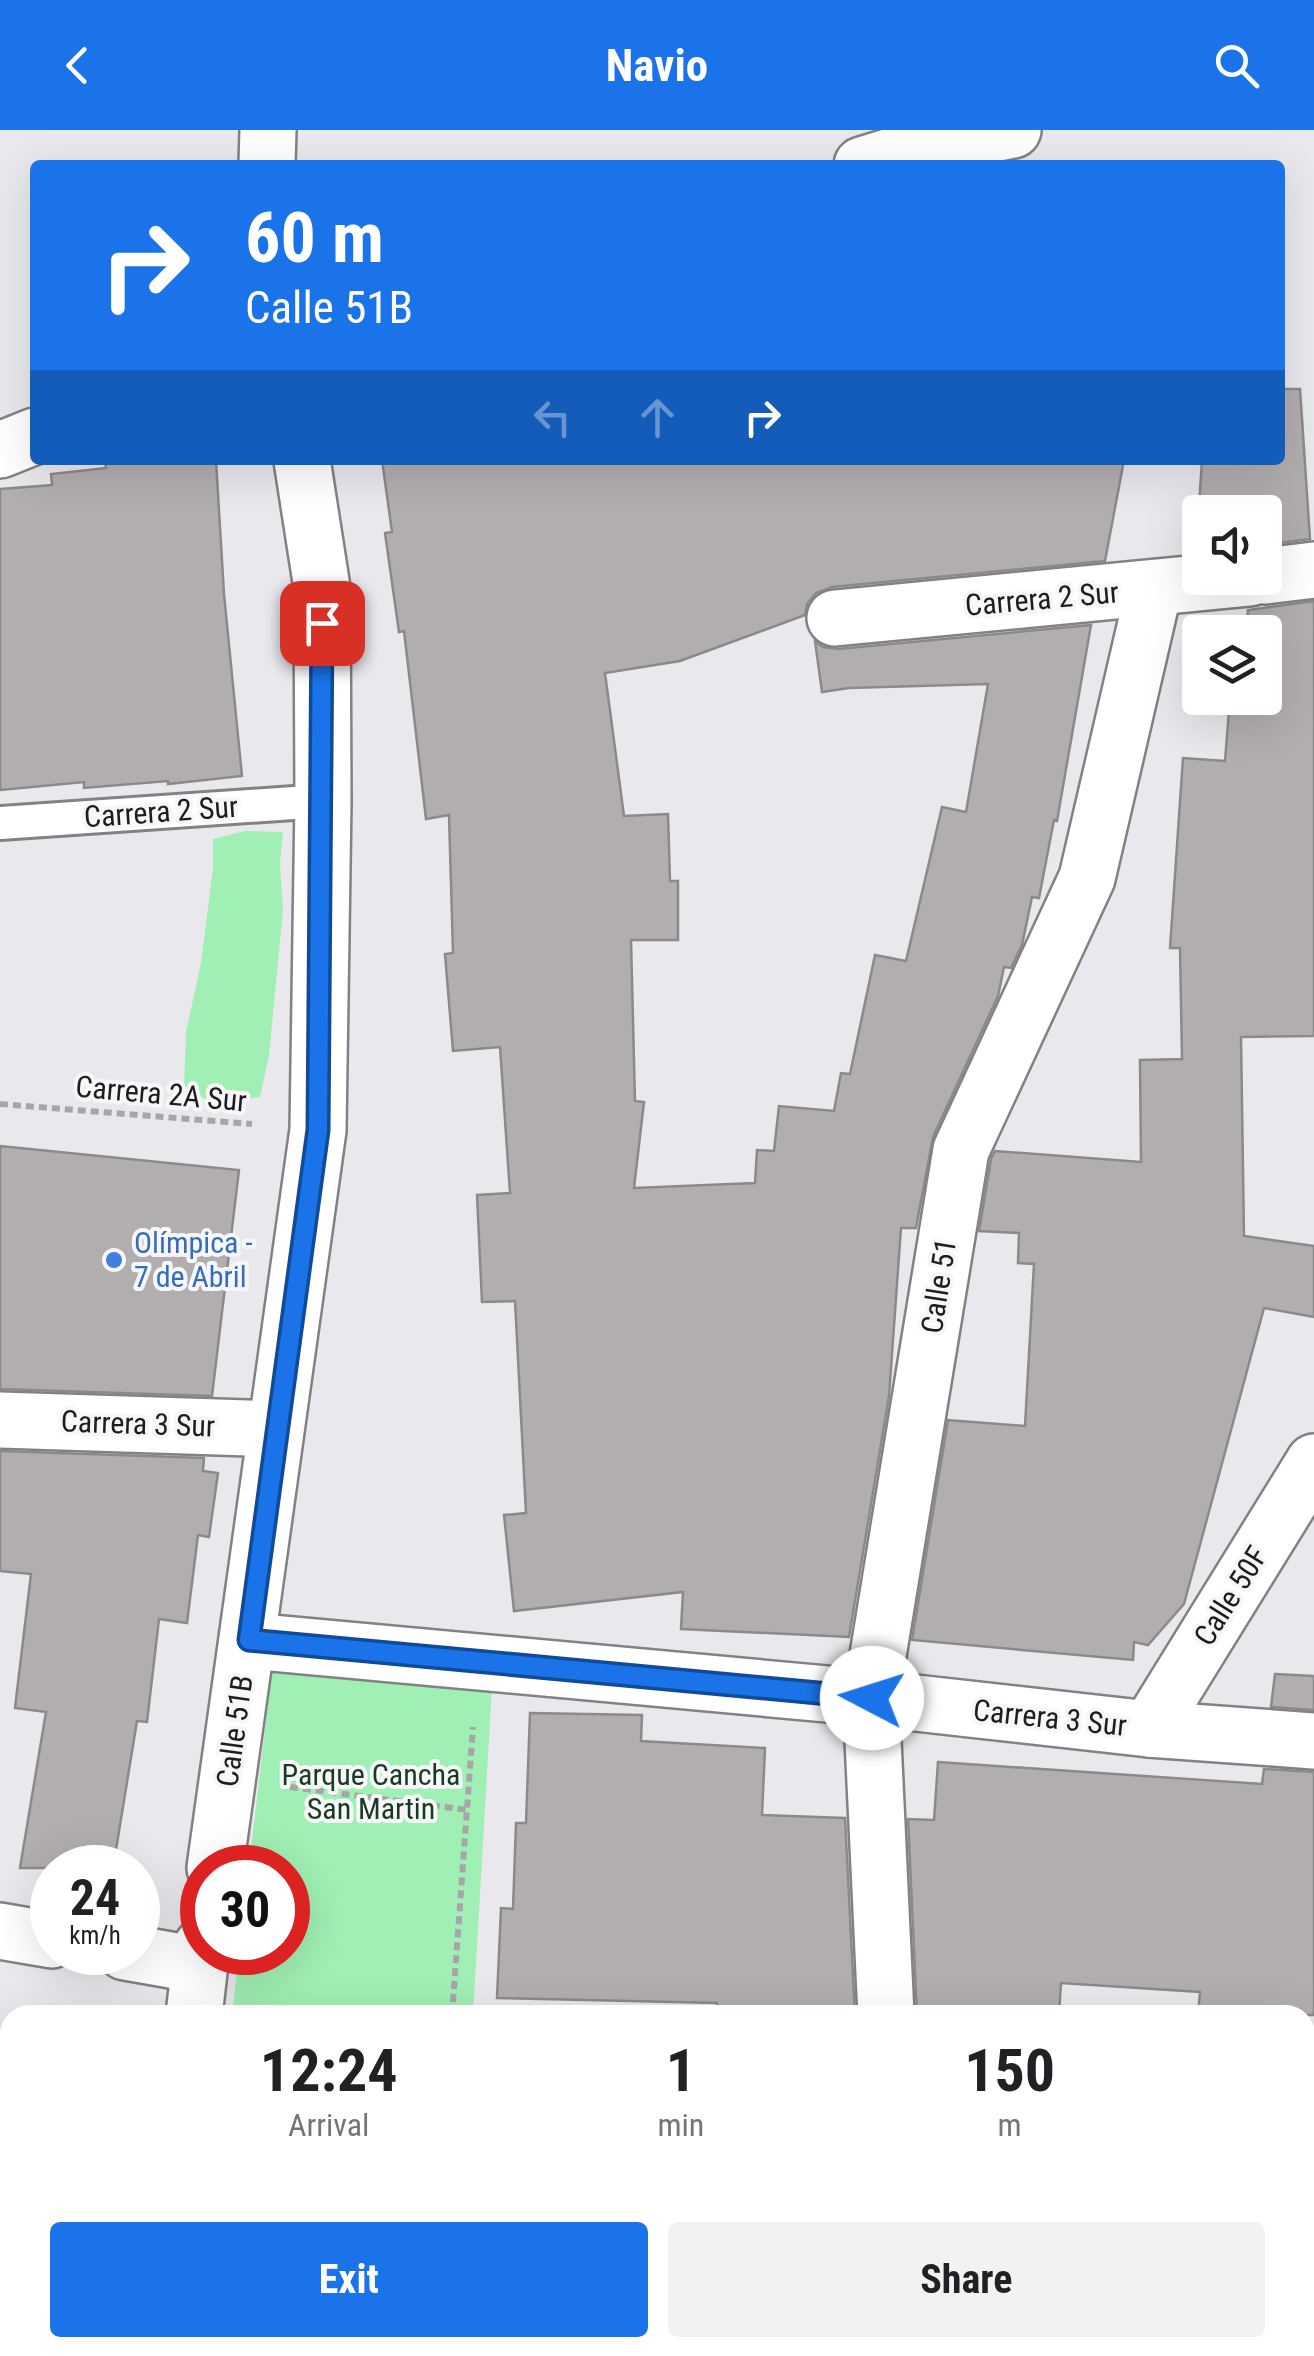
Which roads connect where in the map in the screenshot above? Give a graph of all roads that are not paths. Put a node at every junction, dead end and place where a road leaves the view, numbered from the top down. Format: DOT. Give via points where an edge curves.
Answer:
graph roads {
  1 [pos="268,130"];
  2 [pos="1012,130"];
  3 [pos="888,149"];
  4 [pos="266,160"];
  5 [pos="30,438"];
  6 [pos="0,450"];
  7 [pos="303,465"];
  8 [pos="1314,570"];
  9 [pos="1282,574"];
  10 [pos="1182,586"];
  11 [pos="1154,589"];
  12 [pos="835,618"];
  13 [pos="323,800"];
  14 [pos="0,823"];
  15 [pos="0,1420"];
  16 [pos="276,1428"];
  17 [pos="1314,1462"];
  18 [pos="249,1640"];
  19 [pos="872,1698"];
  20 [pos="1149,1729"];
  21 [pos="1314,1740"];
  22 [pos="218,1845"];
  23 [pos="0,1931"];
  24 [pos="30,1936"];
  25 [pos="886,2005"];
  1 -- 4 [label="street"];
  2 -- 3 [label="street"];
  5 -- 6 [label="street"];
  7 -- 13 [label="street, Calle 51B" via="322,588"];
  8 -- 9 [label="street"];
  10 -- 11 [label="street, Carrera 2 Sur"];
  11 -- 12 [label="street, Carrera 2 Sur"];
  11 -- 19 [label="street, Calle 51" via="1088,878 961,1150"];
  13 -- 14 [label="lane, Carrera 2 Sur"];
  13 -- 16 [label="street, Calle 51B" via="318,1130"];
  15 -- 16 [label="street, Carrera 3 Sur"];
  16 -- 18 [label="street, Calle 51B"];
  17 -- 20 [label="street, Calle 50F"];
  18 -- 19 [label="street, Carrera 3 Sur"];
  18 -- 22 [label="street, Calle 51B"];
  19 -- 20 [label="street, Carrera 3 Sur"];
  19 -- 25 [label="street, Calle 51"];
  20 -- 21 [label="street, Carrera 3 Sur"];
  23 -- 24 [label="street"];
}
